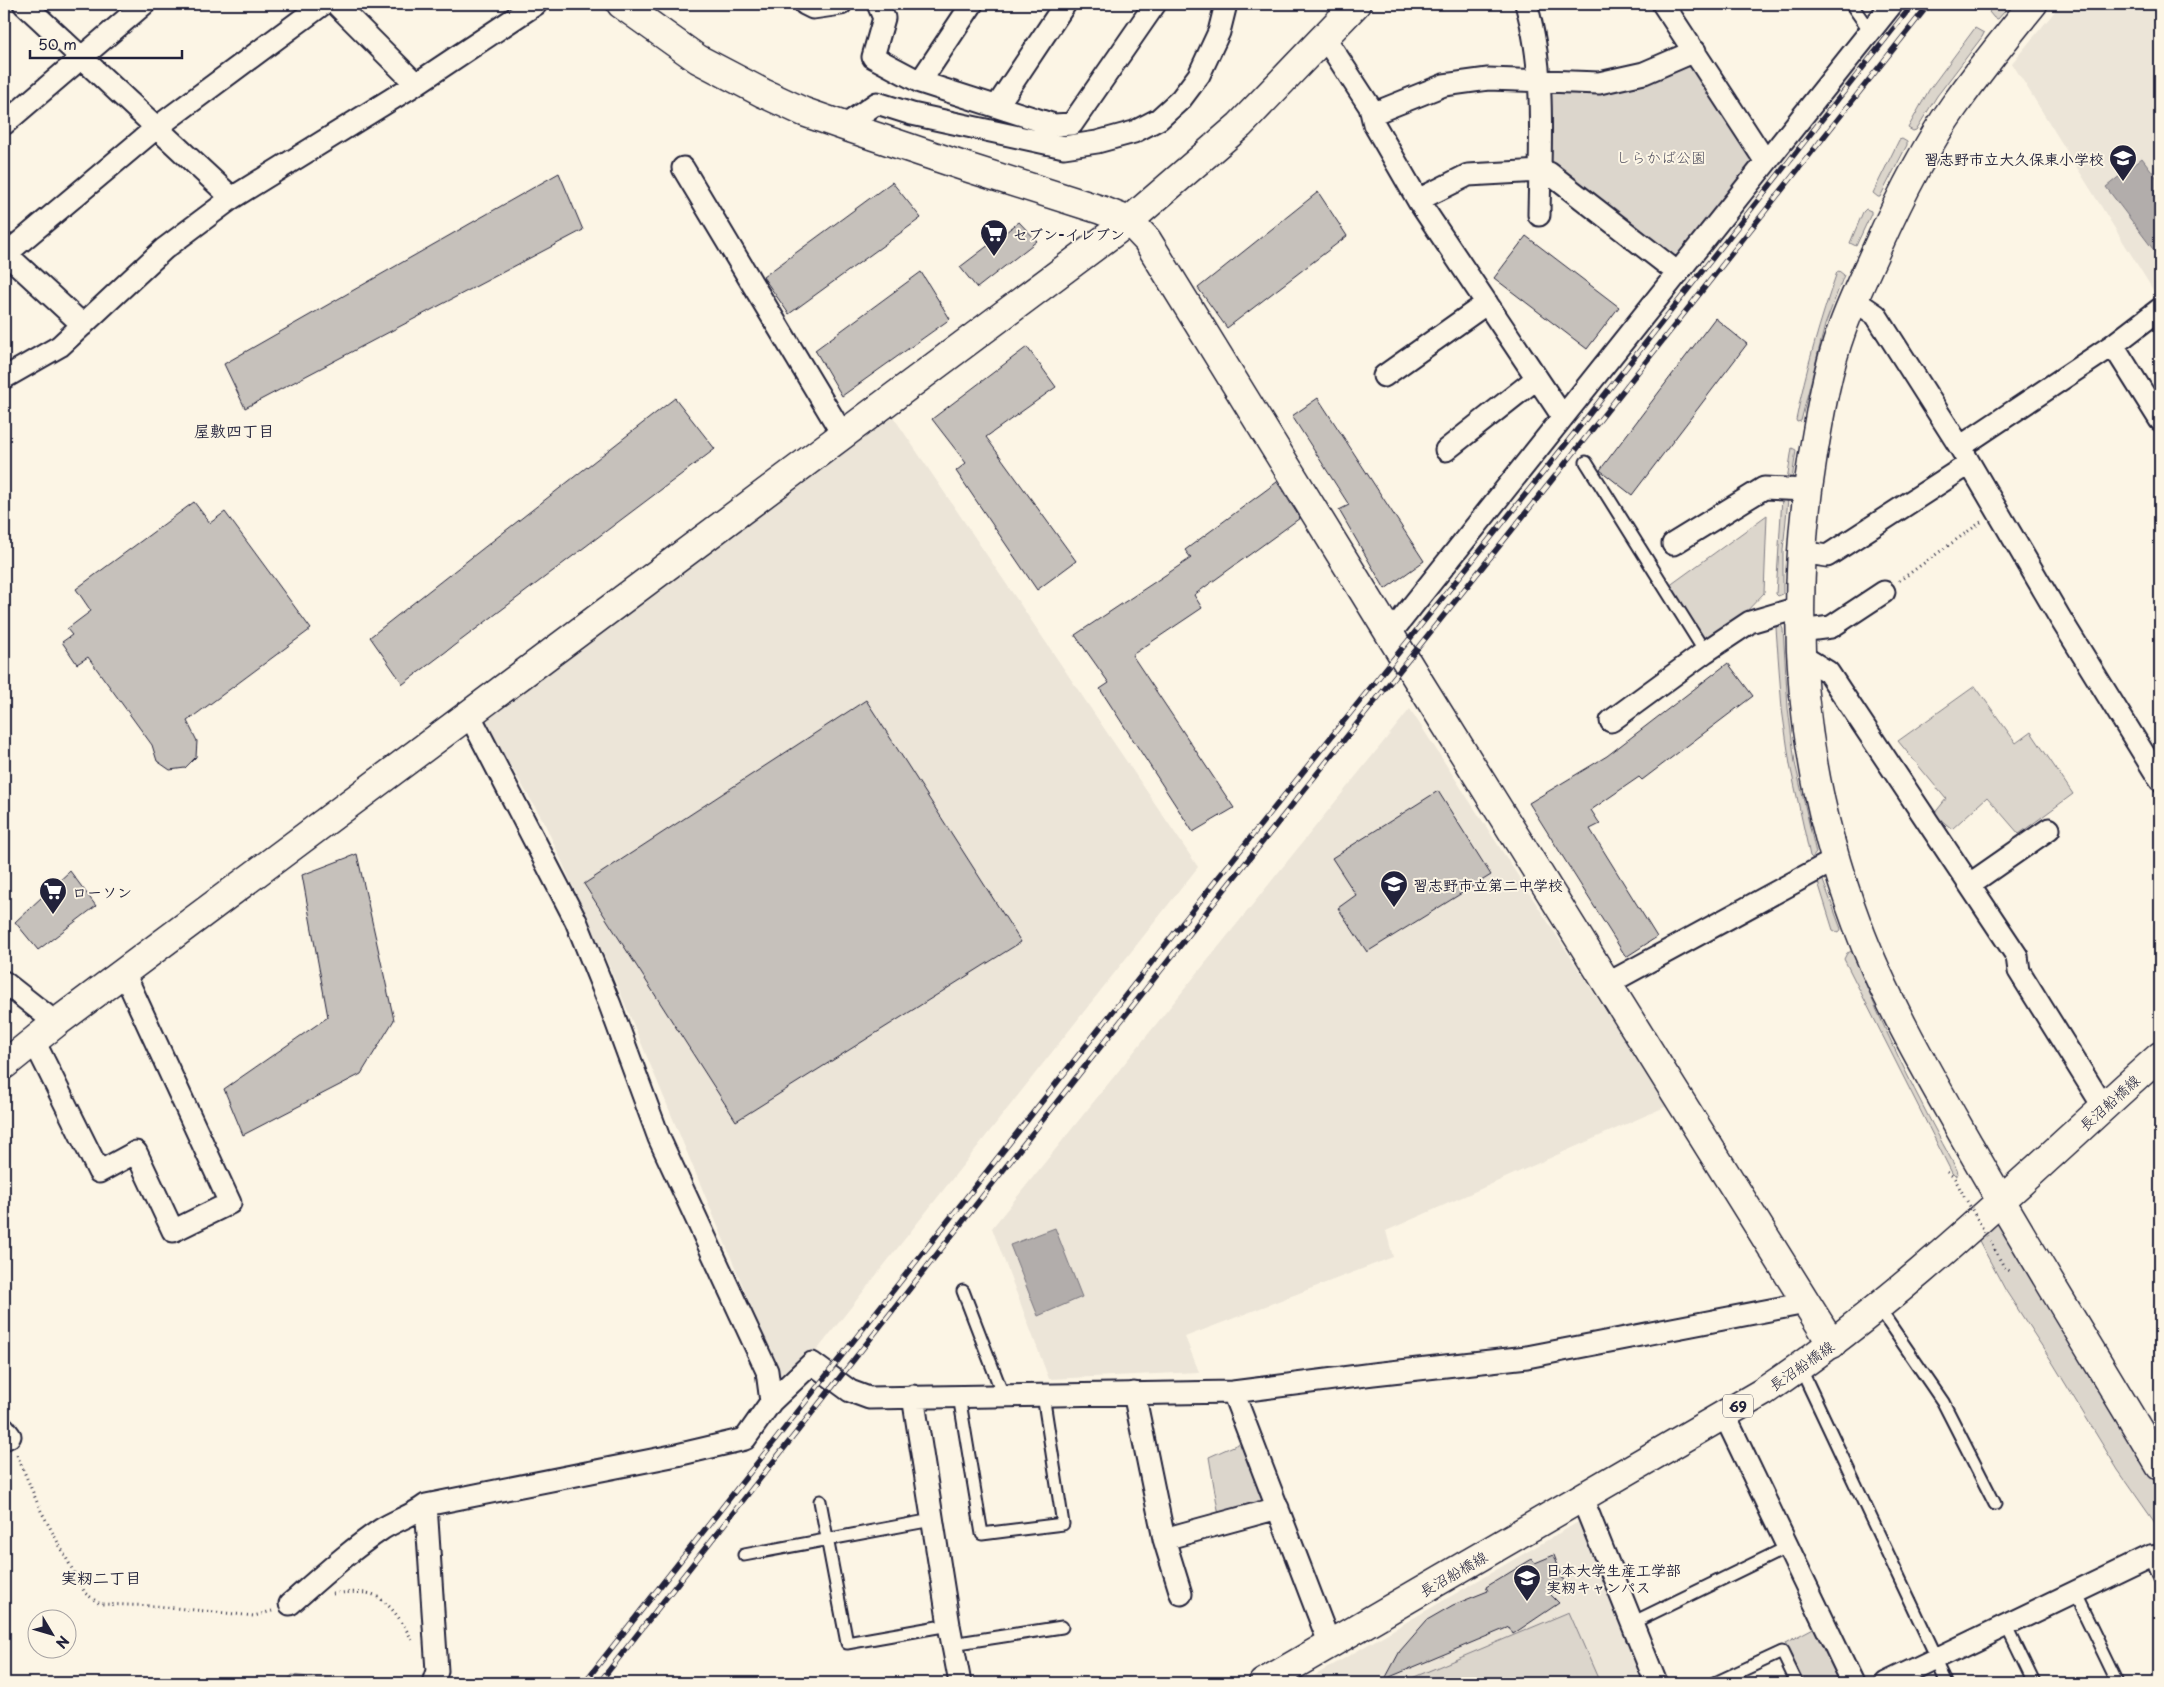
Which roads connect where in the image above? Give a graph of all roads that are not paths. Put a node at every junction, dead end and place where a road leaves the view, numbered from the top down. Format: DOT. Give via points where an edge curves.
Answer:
graph roads {
  1 [pos="24,4"];
  2 [pos="144,4"];
  3 [pos="323,4"];
  4 [pos="336,4"];
  5 [pos="536,4"];
  6 [pos="621,4"];
  7 [pos="805,4"];
  8 [pos="841,4"];
  9 [pos="878,4"];
  10 [pos="972,4"];
  11 [pos="1065,4"];
  12 [pos="1155,4"];
  13 [pos="1356,4"];
  14 [pos="1526,4"];
  15 [pos="1663,4"];
  16 [pos="1852,4"];
  17 [pos="1892,4"];
  18 [pos="2033,4"];
  19 [pos="1220,7"];
  20 [pos="1870,31"];
  21 [pos="1325,38"];
  22 [pos="1695,51"];
  23 [pos="81,59"];
  24 [pos="1538,80"];
  25 [pos="920,82"];
  26 [pos="416,84"];
  27 [pos="997,106"];
  28 [pos="1372,114"];
  29 [pos="4,124"];
  30 [pos="844,126"];
  31 [pos="156,128"];
  32 [pos="1766,162"];
  33 [pos="683,168"];
  34 [pos="1540,171"];
  35 [pos="232,198"];
  36 [pos="1418,200"];
  37 [pos="1539,215"];
  38 [pos="1130,221"];
  39 [pos="5,253"];
  40 [pos="1678,273"];
  41 [pos="1854,300"];
  42 [pos="1487,303"];
  43 [pos="2160,310"];
  44 [pos="83,325"];
  45 [pos="2113,345"];
  46 [pos="1384,376"];
  47 [pos="4,378"];
  48 [pos="1537,378"];
  49 [pos="1563,417"];
  50 [pos="2160,420"];
  51 [pos="843,435"];
  52 [pos="1446,450"];
  53 [pos="1964,456"];
  54 [pos="1586,462"];
  55 [pos="1807,490"];
  56 [pos="1673,544"];
  57 [pos="1801,552"];
  58 [pos="1884,592"];
  59 [pos="1800,631"];
  60 [pos="1390,634"];
  61 [pos="1705,652"];
  62 [pos="469,714"];
  63 [pos="1611,721"];
  64 [pos="2160,780"];
  65 [pos="2049,829"];
  66 [pos="1835,860"];
  67 [pos="1970,884"];
  68 [pos="124,973"];
  69 [pos="4,982"];
  70 [pos="1607,984"];
  71 [pos="56,1023"];
  72 [pos="34,1040"];
  73 [pos="2160,1056"];
  74 [pos="4,1065"];
  75 [pos="2104,1106"];
  76 [pos="2001,1202"];
  77 [pos="964,1291"];
  78 [pos="1806,1303"];
  79 [pos="1878,1307"];
  80 [pos="1832,1344"];
  81 [pos="1800,1367"];
  82 [pos="1233,1392"];
  83 [pos="1134,1393"];
  84 [pos="1004,1395"];
  85 [pos="1043,1395"];
  86 [pos="912,1396"];
  87 [pos="959,1396"];
  88 [pos="771,1402"];
  89 [pos="1724,1414"];
  90 [pos="2160,1466"];
  91 [pos="1582,1498"];
  92 [pos="820,1501"];
  93 [pos="1995,1504"];
  94 [pos="426,1505"];
  95 [pos="1278,1508"];
  96 [pos="932,1520"];
  97 [pos="827,1539"];
  98 [pos="1164,1539"];
  99 [pos="1788,1547"];
  100 [pos="744,1555"];
  101 [pos="2155,1556"];
  102 [pos="2160,1579"];
  103 [pos="2074,1592"];
  104 [pos="1181,1594"];
  105 [pos="290,1604"];
  106 [pos="1632,1623"];
  107 [pos="2006,1625"];
  108 [pos="1062,1626"];
  109 [pos="950,1634"];
  110 [pos="1330,1645"];
  111 [pos="1937,1658"];
  112 [pos="433,1683"];
  113 [pos="960,1683"];
  114 [pos="1263,1683"];
  115 [pos="1656,1683"];
  116 [pos="1715,1683"];
  117 [pos="1797,1683"];
  118 [pos="1854,1683"];
  119 [pos="1886,1683"];
  120 [pos="1946,1683"];
  121 [pos="2034,1683"];
  122 [pos="2118,1683"];
  1 -- 23 [label="street"];
  2 -- 23 [label="street"];
  3 -- 31 [label="street"];
  4 -- 26 [label="street"];
  5 -- 26 [label="street"];
  6 -- 30 [label="street" via="698,59 804,112"];
  7 -- 8 [label="street" via="813,8"];
  9 -- 25 [label="street" via="884,18 873,57"];
  10 -- 25 [label="street"];
  11 -- 27 [label="street"];
  12 -- 27 [label="street" via="1072,124 1054,126"];
  13 -- 21 [label="street"];
  14 -- 24 [label="street"];
  15 -- 22 [label="street"];
  16 -- 20 [label="lane"];
  17 -- 20 [label="street"];
  18 -- 41 [label="street" via="1954,107 1923,156 1901,195"];
  19 -- 30 [label="street" via="1219,32 1199,75 1181,99 1159,119 1134,132 1064,147 912,114 877,103"];
  20 -- 32 [label="street"];
  21 -- 28 [label="street"];
  21 -- 38 [label="street" via="1240,125"];
  22 -- 24 [label="street" via="1644,73 1599,83"];
  22 -- 32 [label="street"];
  23 -- 29 [label="street"];
  23 -- 31 [label="street"];
  24 -- 28 [label="street" via="1488,79 1444,85"];
  24 -- 34 [label="street"];
  25 -- 27 [label="street"];
  26 -- 35 [label="street"];
  28 -- 36 [label="street" via="1374,124"];
  30 -- 38 [label="street"];
  31 -- 35 [label="street"];
  31 -- 39 [label="street"];
  32 -- 40 [label="street"];
  33 -- 51 [label="street"];
  34 -- 36 [label="street" via="1468,175"];
  34 -- 37 [label="street"];
  34 -- 40 [label="street" via="1549,173"];
  35 -- 44 [label="street" via="164,249"];
  36 -- 42 [label="street"];
  38 -- 51 [label="street"];
  38 -- 60 [label="street" via="1147,240"];
  39 -- 44 [label="street"];
  40 -- 49 [label="street"];
  41 -- 53 [label="street" via="1876,316"];
  41 -- 55 [label="street" via="1828,378"];
  42 -- 46 [label="street"];
  42 -- 48 [label="street"];
  43 -- 45 [label="street"];
  44 -- 47 [label="street" via="60,346"];
  45 -- 50 [label="street"];
  45 -- 53 [label="street"];
  48 -- 49 [label="street"];
  48 -- 52 [label="street"];
  49 -- 60 [label="street"];
  51 -- 62 [label="street"];
  53 -- 57 [label="street" via="1827,556"];
  53 -- 64 [label="street"];
  54 -- 61 [label="lane"];
  55 -- 56 [label="street" via="1764,488"];
  55 -- 57 [label="street"];
  57 -- 59 [label="street"];
  58 -- 59 [label="street" via="1831,627"];
  59 -- 61 [label="street" via="1750,622"];
  59 -- 66 [label="street" via="1804,709 1812,762"];
  59 -- 67 [label="street"];
  60 -- 70 [label="street"];
  61 -- 63 [label="street"];
  62 -- 68 [label="street"];
  62 -- 88 [label="street" via="576,921 659,1138 767,1371"];
  65 -- 67 [label="street"];
  66 -- 70 [label="street"];
  66 -- 76 [label="street" via="1857,926 1882,982 1932,1080"];
  67 -- 75 [label="street" via="2017,956 2019,971"];
  68 -- 71 [label="street"];
  68 -- 72 [label="street" via="230,1203 173,1232 136,1152 99,1172"];
  69 -- 71 [label="street"];
  70 -- 78 [label="street"];
  71 -- 72 [label="street"];
  72 -- 74 [label="street"];
  73 -- 75 [label="street, 長沼船橋線 / 69"];
  75 -- 76 [label="street, 長沼船橋線 / 69"];
  76 -- 79 [label="street, 長沼船橋線 / 69"];
  76 -- 90 [label="street"];
  77 -- 84 [label="lane"];
  78 -- 80 [label="street"];
  78 -- 82 [label="street" via="1527,1357"];
  79 -- 80 [label="street, 長沼船橋線 / 69"];
  79 -- 93 [label="lane" via="1943,1402"];
  80 -- 81 [label="street, 長沼船橋線 / 69"];
  81 -- 89 [label="street, 長沼船橋線 / 69"];
  81 -- 111 [label="lane"];
  82 -- 83 [label="street"];
  82 -- 95 [label="street"];
  83 -- 85 [label="street"];
  83 -- 98 [label="street"];
  84 -- 85 [label="street"];
  84 -- 87 [label="street"];
  85 -- 87 [label="lane" via="1062,1524 982,1534"];
  86 -- 87 [label="street"];
  86 -- 88 [label="street" via="870,1398 850,1391 812,1363"];
  86 -- 96 [label="street"];
  88 -- 94 [label="street" via="745,1439"];
  89 -- 91 [label="street, 長沼船橋線 / 69"];
  89 -- 99 [label="street"];
  91 -- 106 [label="street"];
  91 -- 110 [label="street, 長沼船橋線 / 69"];
  92 -- 97 [label="lane"];
  94 -- 105 [label="street" via="384,1528"];
  94 -- 112 [label="street" via="437,1672"];
  95 -- 98 [label="street"];
  95 -- 110 [label="street"];
  96 -- 97 [label="lane"];
  96 -- 109 [label="street"];
  97 -- 100 [label="lane"];
  97 -- 109 [label="lane" via="847,1643"];
  98 -- 104 [label="street"];
  99 -- 106 [label="lane"];
  99 -- 118 [label="street"];
  101 -- 102 [label="lane"];
  101 -- 103 [label="street"];
  103 -- 107 [label="street"];
  103 -- 122 [label="lane"];
  106 -- 115 [label="street"];
  107 -- 111 [label="street"];
  107 -- 121 [label="lane"];
  108 -- 109 [label="lane"];
  109 -- 113 [label="street"];
  110 -- 114 [label="street, 長沼船橋線 / 69"];
  111 -- 119 [label="street"];
  111 -- 120 [label="lane"];
  116 -- 117 [label="lane" via="1782,1652"];
}
